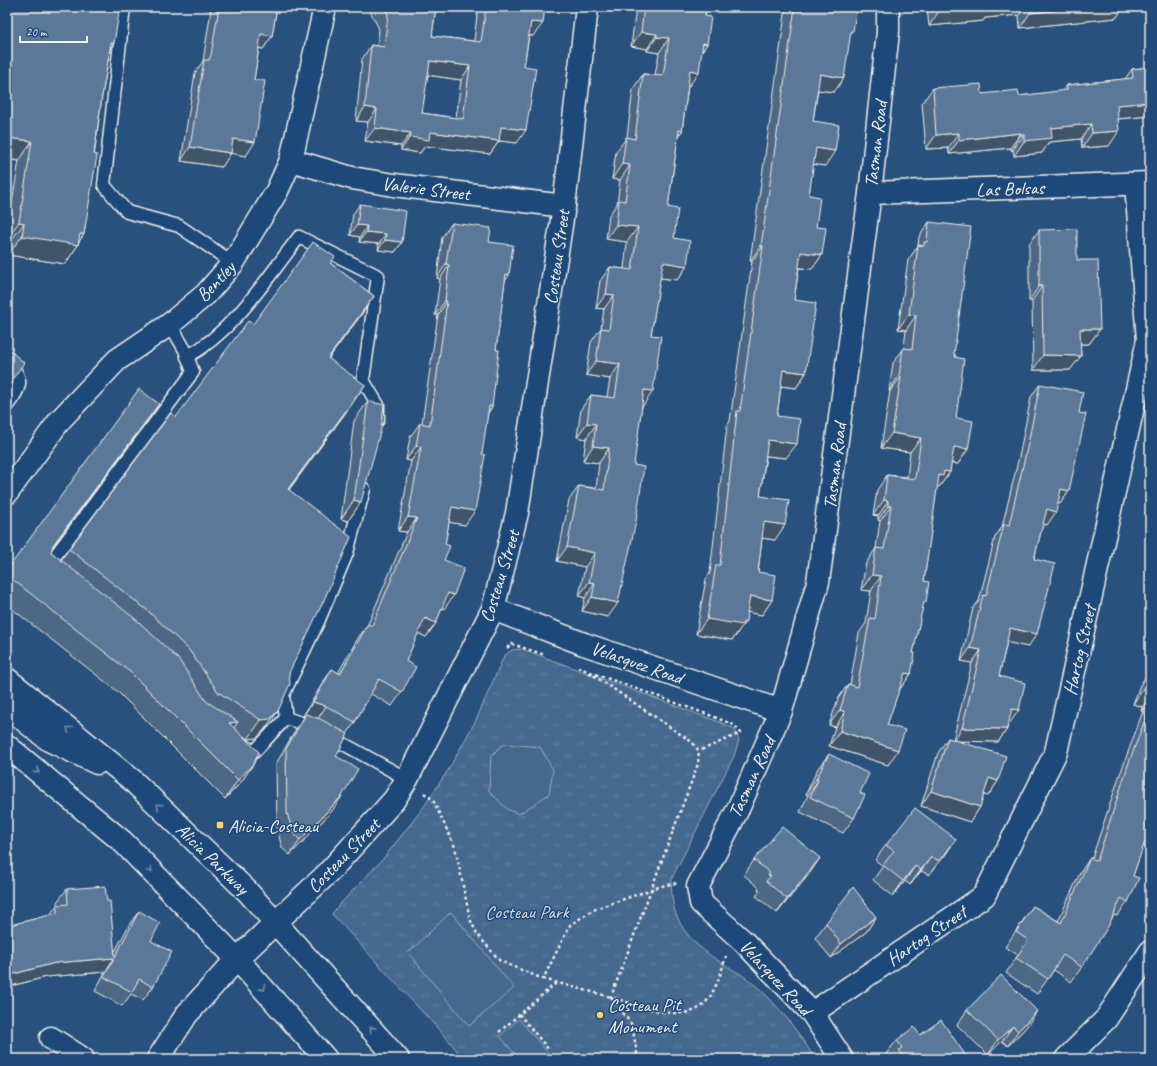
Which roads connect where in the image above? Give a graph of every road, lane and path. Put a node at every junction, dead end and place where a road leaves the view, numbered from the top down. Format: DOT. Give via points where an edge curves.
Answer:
graph roads {
  1 [pos="124,7"];
  2 [pos="325,7"];
  3 [pos="587,7"];
  4 [pos="888,7"];
  5 [pos="291,160"];
  6 [pos="1143,183"];
  7 [pos="870,193"];
  8 [pos="564,206"];
  9 [pos="233,263"];
  10 [pos="170,324"];
  11 [pos="187,357"];
  12 [pos="7,363"];
  13 [pos="7,406"];
  14 [pos="378,431"];
  15 [pos="366,481"];
  16 [pos="7,493"];
  17 [pos="57,579"];
  18 [pos="493,609"];
  19 [pos="507,648"];
  20 [pos="551,657"];
  21 [pos="575,666"];
  22 [pos="587,671"];
  23 [pos="7,679"];
  24 [pos="7,707"];
  25 [pos="781,711"];
  26 [pos="286,718"];
  27 [pos="235,740"];
  28 [pos="7,746"];
  29 [pos="699,751"];
  30 [pos="407,779"];
  31 [pos="132,780"];
  32 [pos="433,800"];
  33 [pos="651,890"];
  34 [pos="700,895"];
  35 [pos="276,921"];
  36 [pos="734,933"];
  37 [pos="1150,952"];
  38 [pos="237,959"];
  39 [pos="543,979"];
  40 [pos="556,983"];
  41 [pos="611,997"];
  42 [pos="812,1013"];
  43 [pos="519,1014"];
  44 [pos="499,1032"];
  45 [pos="51,1038"];
  46 [pos="549,1050"];
  47 [pos="83,1059"];
  48 [pos="158,1059"];
  49 [pos="326,1059"];
  50 [pos="398,1059"];
  51 [pos="638,1059"];
  52 [pos="842,1059"];
  53 [pos="1066,1059"];
  1 -- 9 [label="lane" via="104,185 127,212 179,226"];
  2 -- 5 [label="street, Bentley"];
  3 -- 8 [label="street, Costeau Street"];
  4 -- 7 [label="street, Tasman Road" via="888,32"];
  5 -- 8 [label="street, Valerie Street" via="366,180"];
  5 -- 9 [label="street, Bentley" via="277,191"];
  6 -- 7 [label="street, Las Bolsas"];
  6 -- 42 [label="street, Hartog Street" via="1148,340 1056,752 984,896"];
  7 -- 25 [label="street, Tasman Road" via="818,582"];
  8 -- 18 [label="street, Costeau Street" via="518,513"];
  9 -- 10 [label="street, Bentley" via="206,294"];
  10 -- 11 [label="lane"];
  10 -- 16 [label="street, Bentley" via="117,360 60,420"];
  11 -- 14 [label="lane" via="229,326 299,238 378,276 363,380 378,405"];
  11 -- 17 [label="lane" via="193,372 45,569"];
  12 -- 13 [label="lane" via="19,378 20,389"];
  15 -- 26 [label="lane" via="347,553 283,695"];
  18 -- 25 [label="street, Velasquez Road" via="584,644"];
  18 -- 30 [label="street, Costeau Street"];
  19 -- 20 [label="path" via="512,644"];
  21 -- 22 [label="path"];
  22 -- 29 [label="path" via="692,742"];
  22 -- 29 [label="path" via="712,716 734,725 741,733"];
  31 -- 23 [label="street, Alicia Parkway, one-way"];
  24 -- 31 [label="street" via="49,740"];
  25 -- 34 [label="street, Tasman Road"];
  26 -- 27 [label="lane" via="254,752"];
  26 -- 30 [label="lane" via="313,727"];
  28 -- 38 [label="street, one-way" via="123,842"];
  29 -- 33 [label="path" via="698,764"];
  30 -- 35 [label="street, Costeau Street" via="394,800 328,873"];
  35 -- 31 [label="street, Alicia Parkway, one-way"];
  32 -- 39 [label="path" via="455,847 470,918 477,934 500,961"];
  33 -- 34 [label="path" via="675,883"];
  33 -- 39 [label="path" via="593,910 570,925"];
  33 -- 41 [label="path"];
  34 -- 36 [label="street, Velasquez Road"];
  35 -- 38 [label="street, Costeau Street"];
  50 -- 35 [label="street, Alicia Parkway, one-way"];
  36 -- 41 [label="path" via="719,978 705,1004 691,1012 678,1014"];
  36 -- 42 [label="street, Velasquez Road"];
  37 -- 53 [label="street" via="1106,1019"];
  38 -- 48 [label="street, Costeau Street" via="187,1014"];
  38 -- 49 [label="street, one-way"];
  39 -- 40 [label="path"];
  40 -- 41 [label="path"];
  40 -- 43 [label="path"];
  41 -- 51 [label="path" via="632,1025"];
  42 -- 52 [label="street, Velasquez Road"];
  43 -- 44 [label="path"];
  43 -- 46 [label="path"];
  45 -- 47 [label="street"];
}
